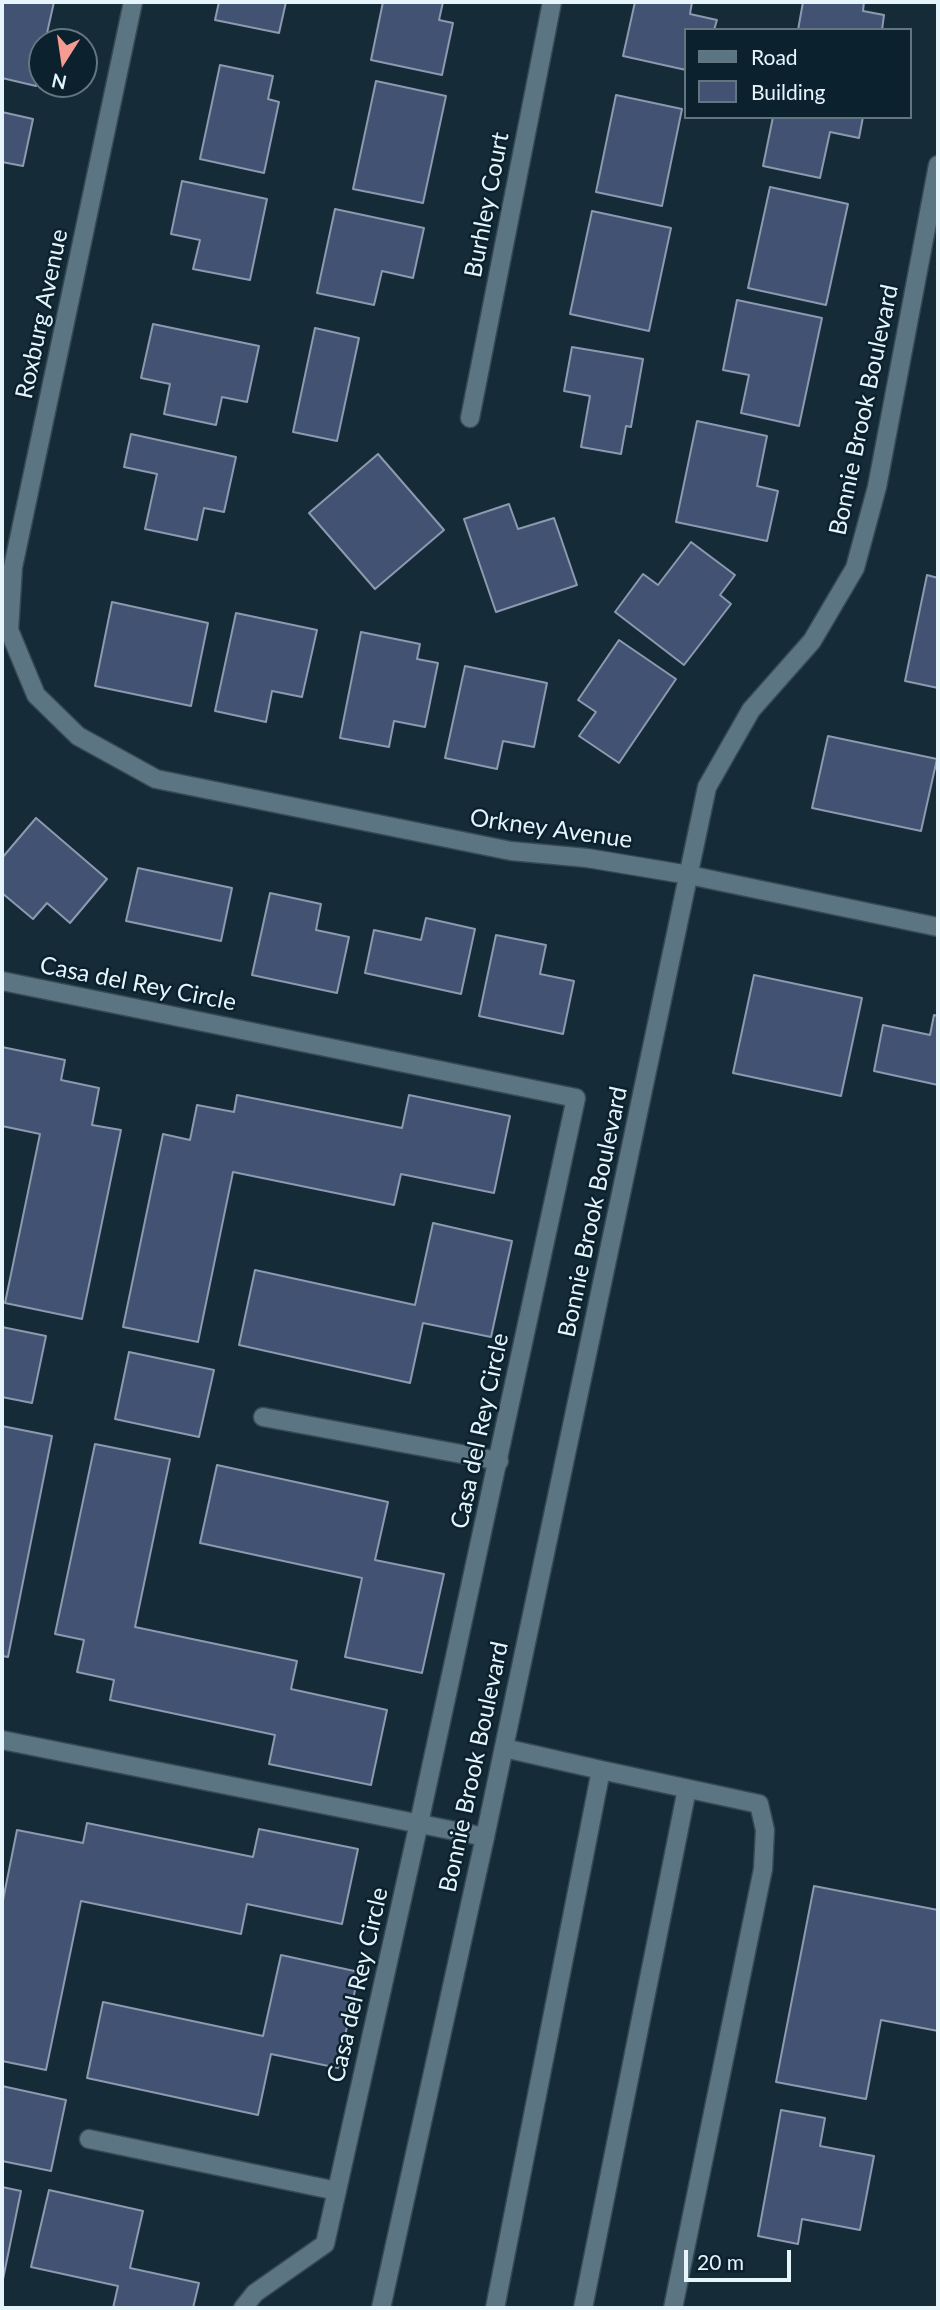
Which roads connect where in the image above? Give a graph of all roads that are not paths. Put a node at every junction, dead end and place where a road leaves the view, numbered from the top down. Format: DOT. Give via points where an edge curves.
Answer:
graph roads {
  1 [pos="134,2"];
  2 [pos="552,2"];
  3 [pos="938,165"];
  4 [pos="470,418"];
  5 [pos="156,779"];
  6 [pos="689,874"];
  7 [pos="938,927"];
  8 [pos="2,981"];
  9 [pos="263,1417"];
  10 [pos="499,1461"];
  11 [pos="2,1740"];
  12 [pos="504,1748"];
  13 [pos="601,1770"];
  14 [pos="687,1789"];
  15 [pos="419,1824"];
  16 [pos="485,1837"];
  17 [pos="89,2139"];
  18 [pos="337,2191"];
  19 [pos="243,2308"];
  20 [pos="381,2308"];
  21 [pos="495,2308"];
  22 [pos="583,2308"];
  23 [pos="673,2308"];
  1 -- 5 [label="street, Roxburg Avenue" via="13,567 9,630 36,695 78,736"];
  2 -- 4 [label="street, Burhley Court"];
  3 -- 6 [label="street, Bonnie Brook Boulevard" via="877,487 855,568 812,641 751,710 707,787"];
  5 -- 6 [label="street, Orkney Avenue" via="511,851"];
  6 -- 7 [label="street, Orkney Avenue"];
  6 -- 12 [label="street, Bonnie Brook Boulevard"];
  8 -- 10 [label="street, Casa del Rey Circle" via="576,1098"];
  9 -- 10 [label="street"];
  10 -- 15 [label="street, Casa del Rey Circle"];
  11 -- 15 [label="street"];
  12 -- 13 [label="street"];
  12 -- 16 [label="street, Bonnie Brook Boulevard"];
  13 -- 14 [label="street"];
  13 -- 21 [label="street"];
  14 -- 22 [label="street"];
  14 -- 23 [label="street" via="760,1804 765,1830 763,1869"];
  15 -- 16 [label="street"];
  15 -- 18 [label="street, Casa del Rey Circle"];
  16 -- 20 [label="street, Bonnie Brook Boulevard"];
  17 -- 18 [label="street"];
  18 -- 19 [label="street, Casa del Rey Circle" via="325,2244 255,2293"];
}
